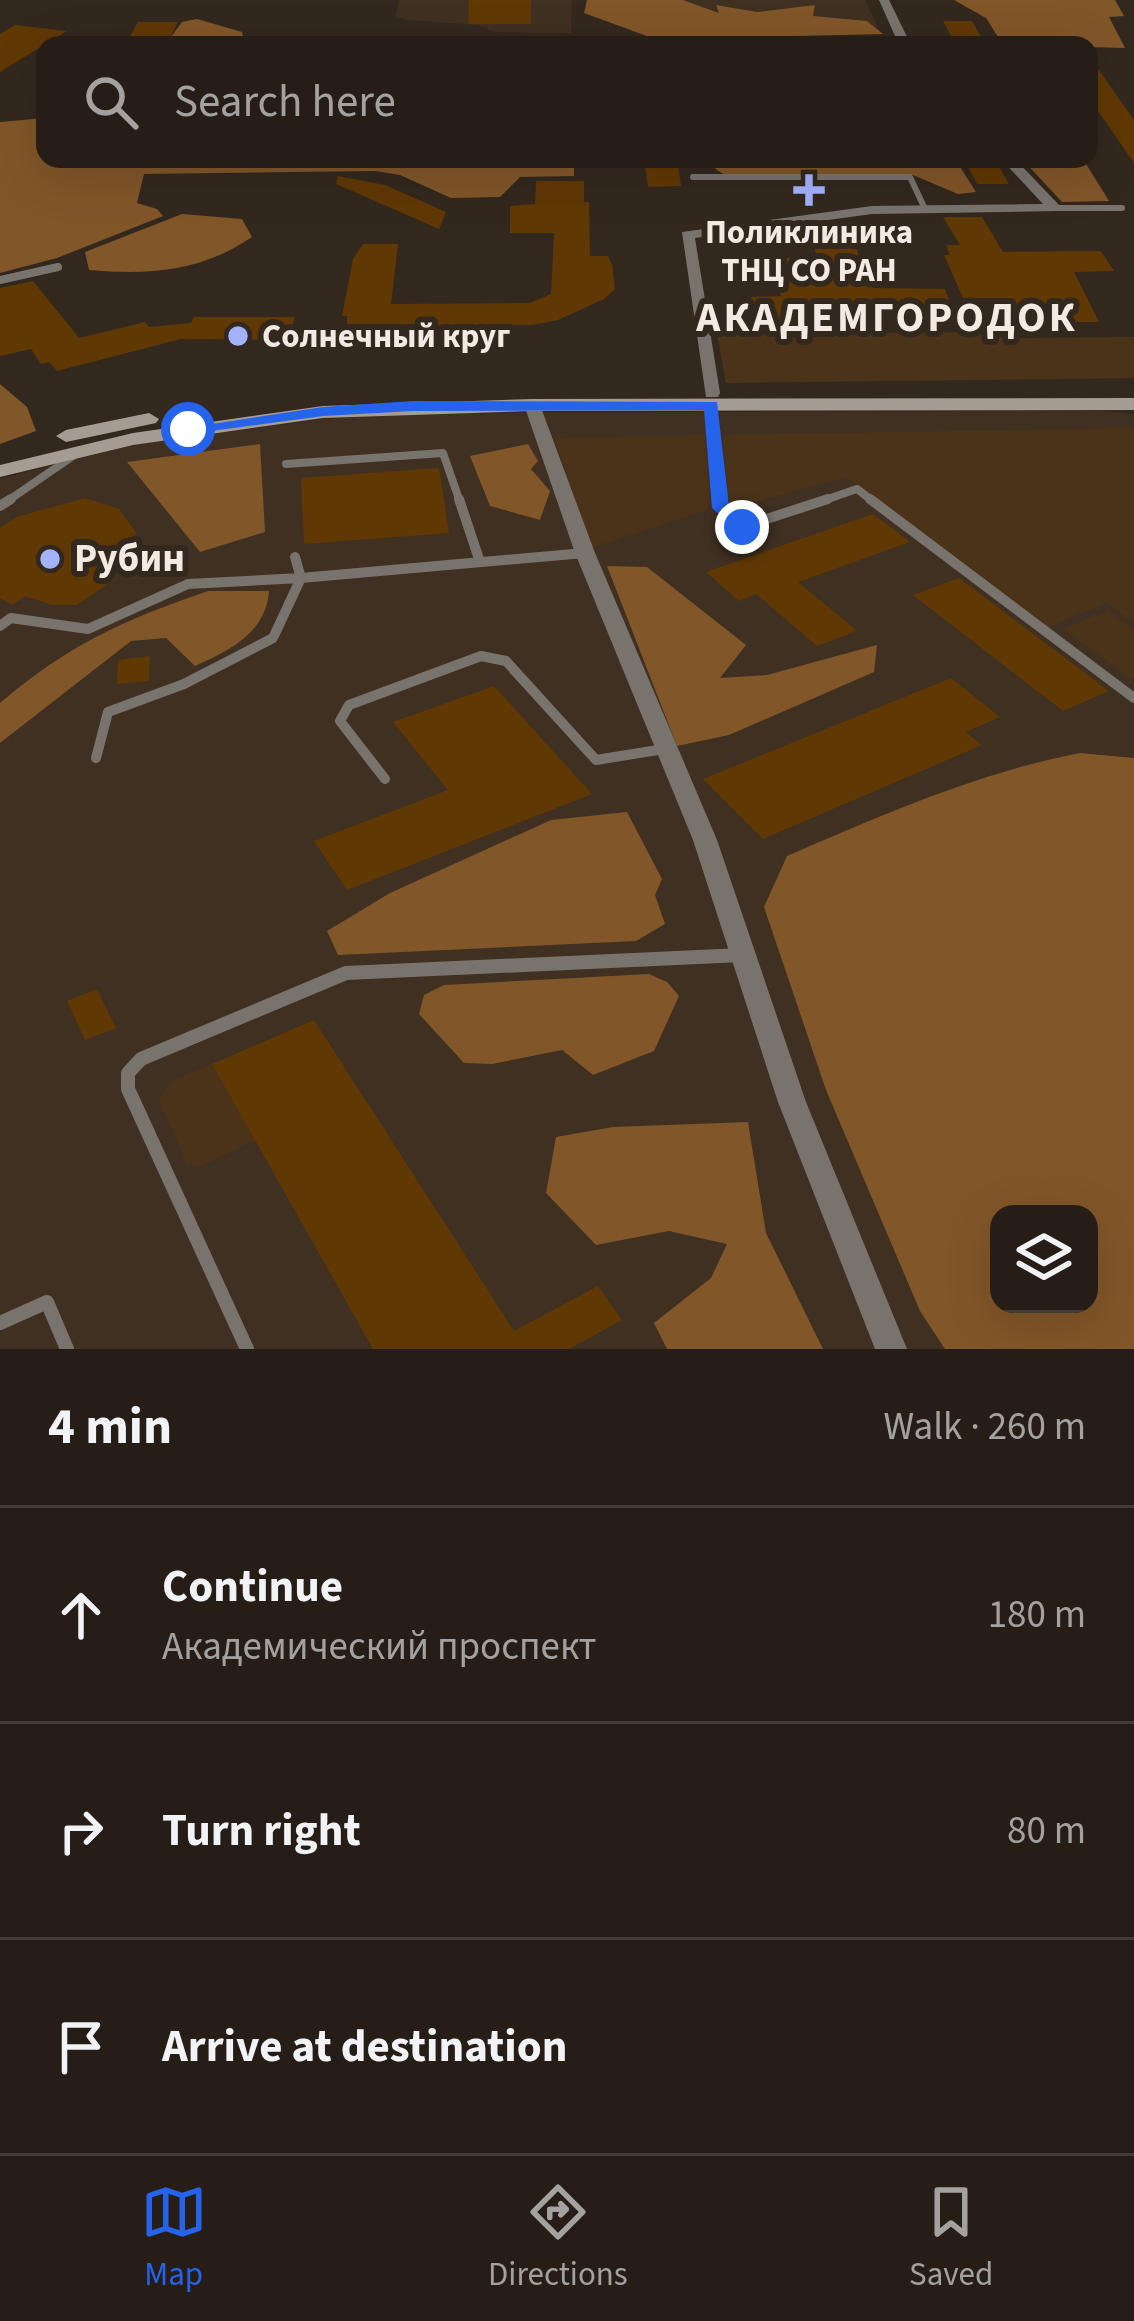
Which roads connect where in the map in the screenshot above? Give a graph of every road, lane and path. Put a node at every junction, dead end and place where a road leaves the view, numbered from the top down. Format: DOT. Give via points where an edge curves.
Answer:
graph roads {
  1 [pos="884,0"];
  2 [pos="901,36"];
  3 [pos="1016,168"];
  4 [pos="693,178"];
  5 [pos="1054,208"];
  6 [pos="1122,208"];
  7 [pos="925,209"];
  8 [pos="58,267"];
  9 [pos="0,280"];
  10 [pos="1134,389"];
  11 [pos="712,399"];
  12 [pos="1134,404"];
  13 [pos="532,405"];
  14 [pos="79,441"];
  15 [pos="0,454"];
  16 [pos="286,464"];
  17 [pos="0,471"];
  18 [pos="0,506"];
  19 [pos="585,553"];
  20 [pos="295,557"];
  21 [pos="480,562"];
  22 [pos="301,578"];
  23 [pos="0,626"];
  24 [pos="1134,698"];
  25 [pos="664,749"];
  26 [pos="97,758"];
  27 [pos="385,779"];
  28 [pos="742,955"];
  29 [pos="0,1323"];
  30 [pos="67,1349"];
  31 [pos="247,1349"];
  32 [pos="891,1349"];
  1 -- 2 [label="street"];
  3 -- 5 [label="street"];
  4 -- 7 [label="lane" via="910,177"];
  5 -- 6 [label="lane"];
  5 -- 7 [label="street"];
  7 -- 11 [label="street" via="687,235"];
  8 -- 9 [label="lane"];
  10 -- 11 [label="main road"];
  11 -- 12 [label="main road"];
  11 -- 13 [label="main road"];
  11 -- 14 [label="main road" via="435,391 320,397 236,406"];
  11 -- 24 [label="lane" via="720,508 742,527 857,489"];
  13 -- 14 [label="main road" via="323,412"];
  13 -- 19 [label="street"];
  14 -- 15 [label="main road"];
  14 -- 17 [label="main road"];
  14 -- 18 [label="lane"];
  16 -- 21 [label="lane" via="443,453"];
  19 -- 21 [label="lane"];
  19 -- 25 [label="street"];
  20 -- 22 [label="lane"];
  21 -- 22 [label="lane"];
  22 -- 23 [label="lane" via="188,584 88,628 11,618"];
  22 -- 26 [label="lane" via="273,638 108,712"];
  25 -- 27 [label="lane" via="596,760 506,661 481,656 349,705 340,721"];
  25 -- 28 [label="street" via="705,840"];
  28 -- 31 [label="lane" via="346,973 141,1059 128,1073 128,1089"];
  28 -- 32 [label="street"];
  29 -- 30 [label="lane" via="47,1302"];
}
